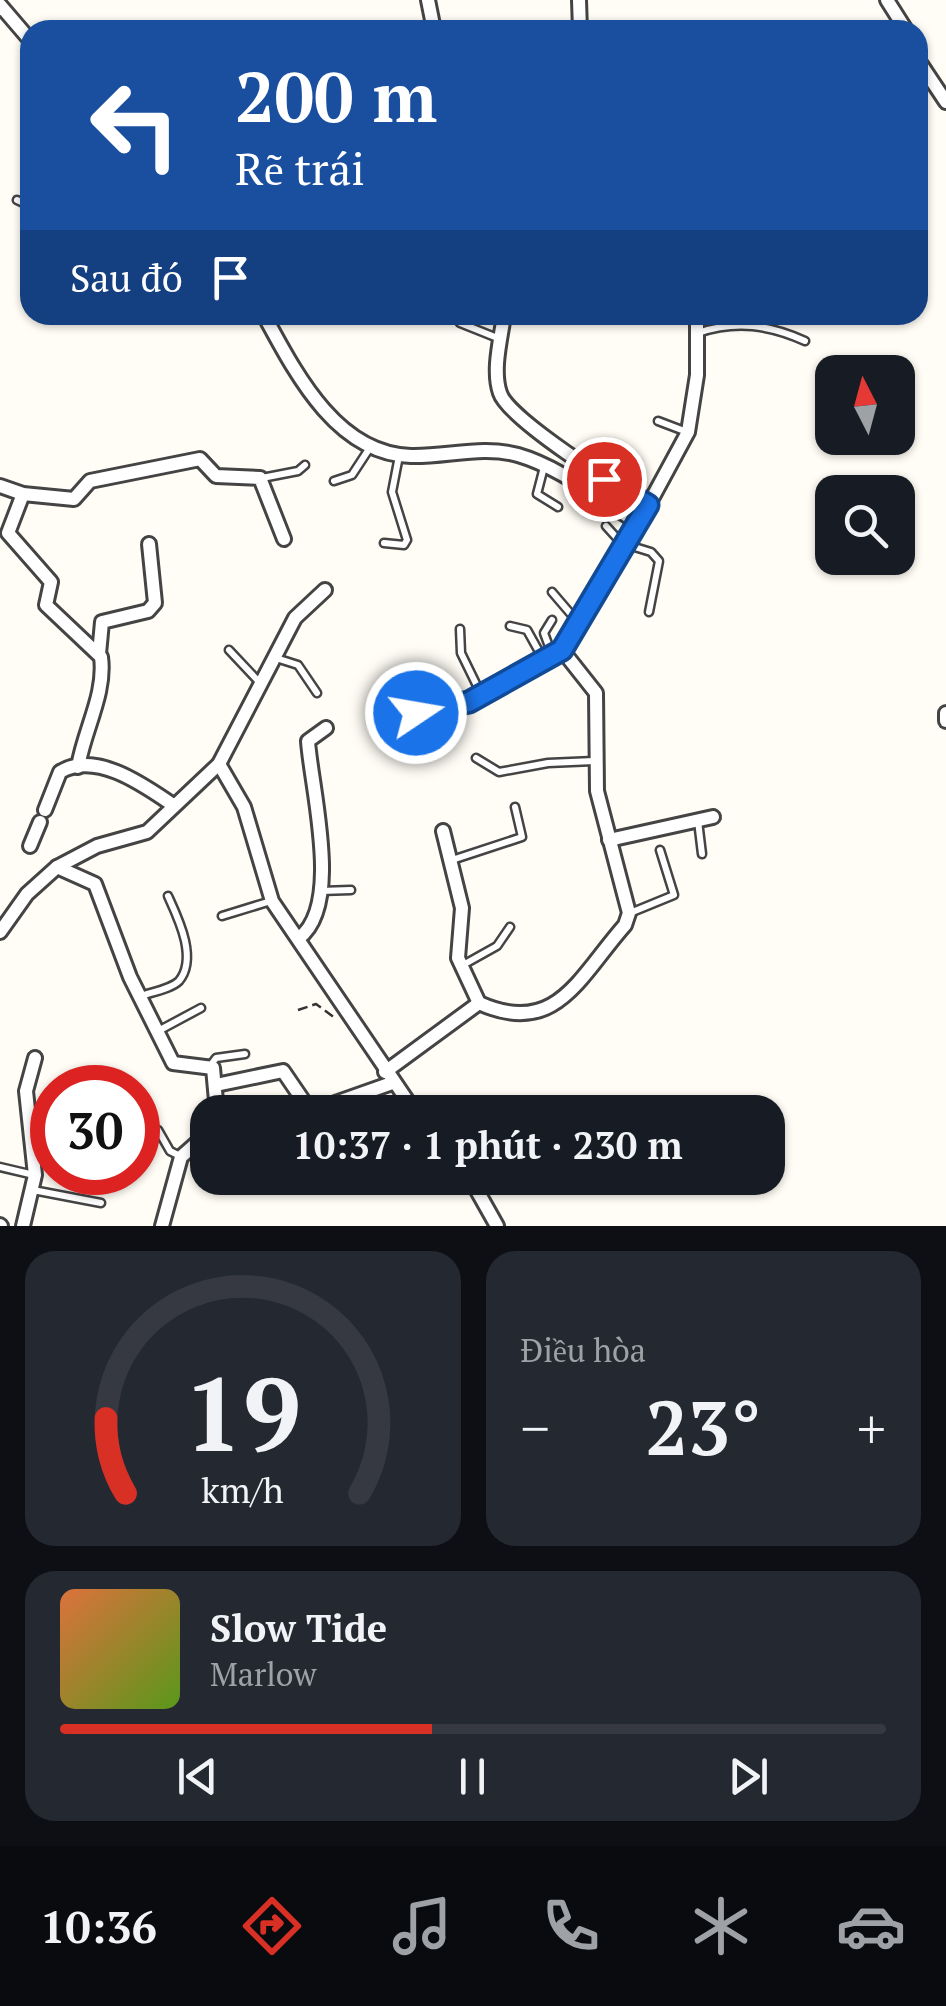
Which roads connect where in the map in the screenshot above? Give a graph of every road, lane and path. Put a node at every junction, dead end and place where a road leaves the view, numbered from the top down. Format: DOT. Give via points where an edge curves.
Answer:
graph roads {
  1 [pos="0,5"];
  2 [pos="20,28"];
  3 [pos="928,75"];
  4 [pos="946,102"];
  5 [pos="17,200"];
  6 [pos="20,201"];
  7 [pos="270,325"];
  8 [pos="465,325"];
  9 [pos="503,325"];
  10 [pos="697,325"];
  11 [pos="697,334"];
  12 [pos="501,340"];
  13 [pos="806,342"];
  14 [pos="658,422"];
  15 [pos="688,432"];
  16 [pos="372,446"];
  17 [pos="399,454"];
  18 [pos="305,465"];
  19 [pos="545,466"];
  20 [pos="260,478"];
  21 [pos="334,481"];
  22 [pos="0,486"];
  23 [pos="23,494"];
  24 [pos="558,507"];
  25 [pos="644,513"];
  26 [pos="606,526"];
  27 [pos="284,539"];
  28 [pos="384,543"];
  29 [pos="149,544"];
  30 [pos="634,548"];
  31 [pos="325,590"];
  32 [pos="552,592"];
  33 [pos="649,612"];
  34 [pos="552,620"];
  35 [pos="576,620"];
  36 [pos="510,626"];
  37 [pos="460,629"];
  38 [pos="101,650"];
  39 [pos="229,650"];
  40 [pos="552,654"];
  41 [pos="275,658"];
  42 [pos="262,685"];
  43 [pos="317,693"];
  44 [pos="482,696"];
  45 [pos="388,705"];
  46 [pos="946,713"];
  47 [pos="946,721"];
  48 [pos="326,728"];
  49 [pos="476,758"];
  50 [pos="595,761"];
  51 [pos="218,764"];
  52 [pos="78,767"];
  53 [pos="173,806"];
  54 [pos="515,807"];
  55 [pos="713,817"];
  56 [pos="698,820"];
  57 [pos="443,831"];
  58 [pos="609,840"];
  59 [pos="30,846"];
  60 [pos="660,850"];
  61 [pos="702,854"];
  62 [pos="452,860"];
  63 [pos="57,867"];
  64 [pos="351,890"];
  65 [pos="318,891"];
  66 [pos="168,896"];
  67 [pos="272,901"];
  68 [pos="629,913"];
  69 [pos="222,916"];
  70 [pos="510,927"];
  71 [pos="0,932"];
  72 [pos="299,938"];
  73 [pos="462,965"];
  74 [pos="140,996"];
  75 [pos="479,1003"];
  76 [pos="201,1008"];
  77 [pos="298,1010"];
  78 [pos="160,1030"];
  79 [pos="363,1035"];
  80 [pos="245,1054"];
  81 [pos="35,1058"];
  82 [pos="33,1065"];
  83 [pos="210,1066"];
  84 [pos="30,1076"];
  85 [pos="388,1077"];
  86 [pos="216,1085"];
  87 [pos="217,1095"];
  88 [pos="299,1095"];
  89 [pos="363,1095"];
  90 [pos="402,1095"];
  91 [pos="160,1134"];
  92 [pos="30,1143"];
  93 [pos="190,1148"];
  94 [pos="181,1156"];
  95 [pos="0,1166"];
  96 [pos="30,1181"];
  97 [pos="30,1195"];
  98 [pos="74,1195"];
  99 [pos="480,1195"];
  100 [pos="100,1203"];
  101 [pos="23,1226"];
  102 [pos="162,1226"];
  103 [pos="497,1226"];
  1 -- 2 [label="street"];
  3 -- 4 [label="street"];
  5 -- 6 [label="lane"];
  7 -- 16 [label="street" via="312,397"];
  8 -- 12 [label="lane"];
  9 -- 12 [label="street"];
  10 -- 11 [label="street"];
  11 -- 13 [label="lane" via="768,326"];
  11 -- 15 [label="street"];
  12 -- 25 [label="street" via="497,378 507,406"];
  14 -- 15 [label="lane"];
  15 -- 25 [label="street"];
  16 -- 17 [label="street"];
  16 -- 21 [label="lane" via="352,475"];
  17 -- 19 [label="street" via="488,450"];
  17 -- 28 [label="lane" via="392,492 407,540"];
  18 -- 20 [label="lane"];
  19 -- 24 [label="lane" via="537,494"];
  19 -- 25 [label="street"];
  20 -- 23 [label="street" via="216,476 200,459 90,480 74,499"];
  20 -- 27 [label="street"];
  22 -- 23 [label="street"];
  23 -- 38 [label="street" via="8,534 51,582 50,612"];
  25 -- 30 [label="street"];
  26 -- 30 [label="lane"];
  29 -- 38 [label="street" via="155,603 144,612 110,617 102,626"];
  30 -- 33 [label="lane" via="659,562"];
  30 -- 35 [label="street"];
  31 -- 41 [label="street" via="302,609"];
  32 -- 35 [label="lane"];
  34 -- 40 [label="lane" via="544,633"];
  35 -- 40 [label="street"];
  36 -- 40 [label="lane" via="527,630"];
  37 -- 44 [label="lane" via="460,648"];
  38 -- 52 [label="street" via="103,681"];
  39 -- 42 [label="lane"];
  40 -- 44 [label="street"];
  40 -- 50 [label="street" via="596,693"];
  41 -- 42 [label="street"];
  41 -- 43 [label="lane" via="298,666"];
  42 -- 51 [label="street"];
  44 -- 45 [label="street" via="416,713"];
  46 -- 47 [label="street"];
  48 -- 65 [label="street" via="308,741 322,830"];
  49 -- 50 [label="lane" via="499,772"];
  50 -- 58 [label="street"];
  51 -- 53 [label="street"];
  51 -- 67 [label="street" via="244,807"];
  52 -- 53 [label="street" via="116,771"];
  52 -- 59 [label="street" via="60,772"];
  53 -- 63 [label="street" via="147,832 97,846"];
  54 -- 62 [label="lane" via="522,837"];
  55 -- 56 [label="street"];
  56 -- 58 [label="street"];
  56 -- 61 [label="lane"];
  57 -- 62 [label="street"];
  58 -- 68 [label="street"];
  60 -- 68 [label="lane" via="674,896"];
  62 -- 73 [label="street" via="462,908"];
  63 -- 71 [label="street"];
  63 -- 74 [label="street" via="95,884"];
  64 -- 65 [label="lane"];
  65 -- 72 [label="street" via="312,927"];
  66 -- 74 [label="lane" via="185,943 181,976"];
  67 -- 69 [label="lane"];
  67 -- 72 [label="street"];
  68 -- 75 [label="street" via="554,1006 521,1015"];
  70 -- 73 [label="lane" via="497,946"];
  72 -- 79 [label="street"];
  73 -- 75 [label="street"];
  74 -- 78 [label="street"];
  75 -- 85 [label="street"];
  76 -- 78 [label="lane"];
  77 -- 79 [label="path" via="321,1006"];
  78 -- 83 [label="street" via="175,1066"];
  79 -- 85 [label="street"];
  80 -- 83 [label="lane" via="216,1058"];
  81 -- 82 [label="street"];
  83 -- 86 [label="street"];
  84 -- 92 [label="street"];
  85 -- 89 [label="street"];
  85 -- 90 [label="street"];
  86 -- 87 [label="street"];
  86 -- 88 [label="street" via="283,1071"];
  91 -- 94 [label="lane"];
  93 -- 94 [label="street"];
  94 -- 102 [label="street"];
  95 -- 96 [label="lane"];
  97 -- 101 [label="street"];
  98 -- 100 [label="lane"];
  99 -- 103 [label="street"];
}
